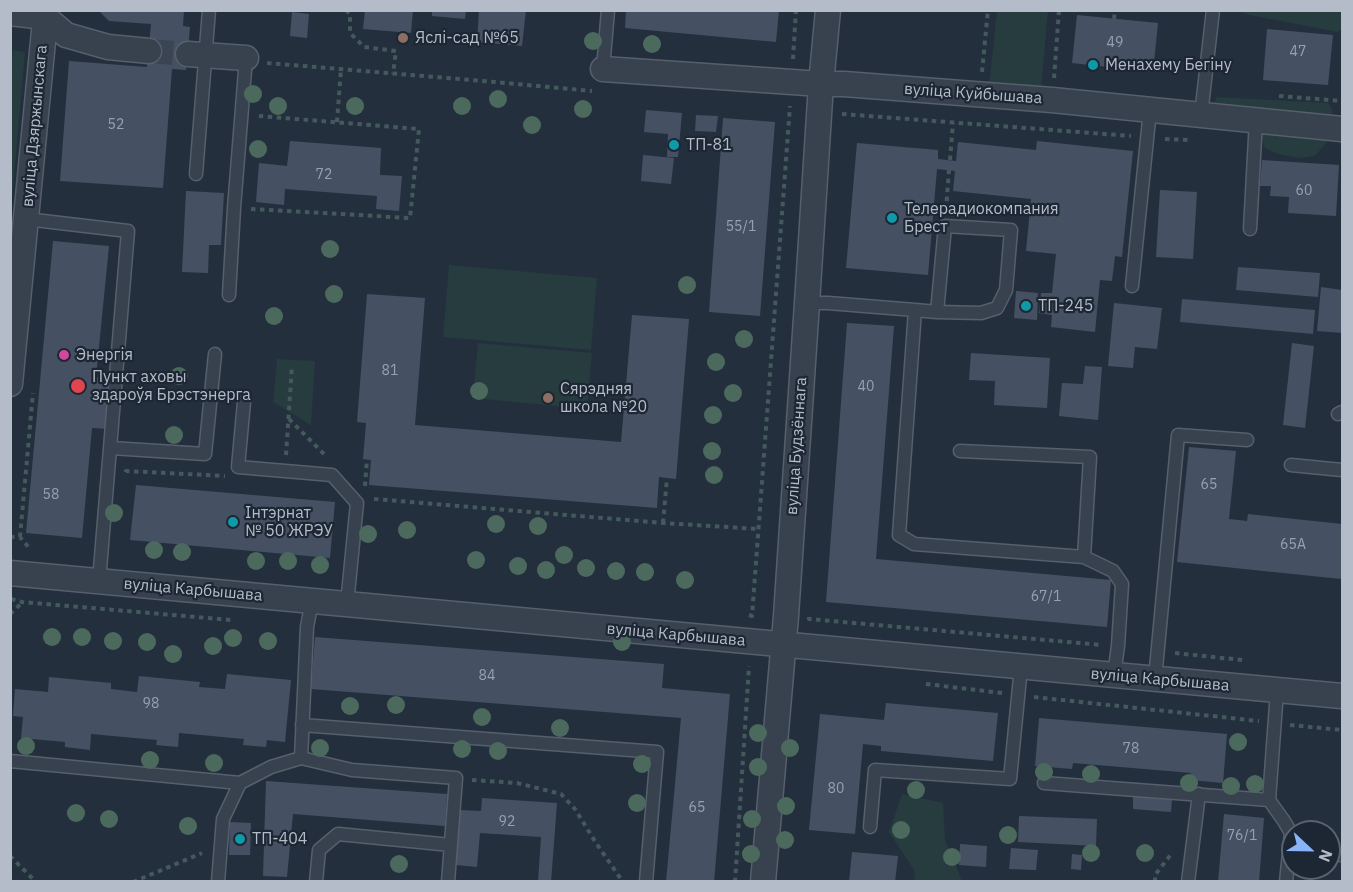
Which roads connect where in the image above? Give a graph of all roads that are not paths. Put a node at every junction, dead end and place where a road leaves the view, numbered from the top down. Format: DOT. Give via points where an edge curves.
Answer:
graph roads {
  1 [pos="209,10"];
  2 [pos="608,10"];
  3 [pos="828,10"];
  4 [pos="1213,10"];
  5 [pos="10,13"];
  6 [pos="46,14"];
  7 [pos="149,51"];
  8 [pos="196,55"];
  9 [pos="245,60"];
  10 [pos="603,69"];
  11 [pos="821,84"];
  12 [pos="1150,110"];
  13 [pos="1201,115"];
  14 [pos="1256,120"];
  15 [pos="1342,129"];
  16 [pos="196,174"];
  17 [pos="26,219"];
  18 [pos="1250,229"];
  19 [pos="1132,286"];
  20 [pos="229,295"];
  21 [pos="807,303"];
  22 [pos="915,310"];
  23 [pos="937,312"];
  24 [pos="215,354"];
  25 [pos="10,384"];
  26 [pos="244,402"];
  27 [pos="1247,440"];
  28 [pos="111,448"];
  29 [pos="960,452"];
  30 [pos="1291,465"];
  31 [pos="1342,470"];
  32 [pos="1084,556"];
  33 [pos="10,573"];
  34 [pos="99,581"];
  35 [pos="312,601"];
  36 [pos="347,604"];
  37 [pos="783,644"];
  38 [pos="1021,667"];
  39 [pos="1114,675"];
  40 [pos="1155,679"];
  41 [pos="1274,691"];
  42 [pos="1342,696"];
  43 [pos="302,725"];
  44 [pos="301,758"];
  45 [pos="10,761"];
  46 [pos="240,783"];
  47 [pos="1044,783"];
  48 [pos="1199,795"];
  49 [pos="1266,800"];
  50 [pos="1283,820"];
  51 [pos="870,827"];
  52 [pos="451,845"];
  53 [pos="218,882"];
  54 [pos="316,882"];
  55 [pos="448,882"];
  56 [pos="646,882"];
  57 [pos="763,882"];
  58 [pos="1188,882"];
  1 -- 8 [label="lane"];
  2 -- 10 [label="lane"];
  3 -- 11 [label="street, вуліца Будзённага"];
  4 -- 13 [label="lane"];
  5 -- 6 [label="street"];
  6 -- 7 [label="street" via="66,35 108,47"];
  6 -- 17 [label="street, вуліца Дзяржынскага"];
  8 -- 9 [label="street"];
  8 -- 16 [label="lane"];
  9 -- 20 [label="lane"];
  10 -- 11 [label="street, вуліца Куйбышава"];
  11 -- 12 [label="street, вуліца Куйбышава"];
  11 -- 21 [label="street, вуліца Будзённага"];
  12 -- 13 [label="street, вуліца Куйбышава"];
  12 -- 19 [label="lane"];
  13 -- 14 [label="street, вуліца Куйбышава"];
  14 -- 15 [label="street, вуліца Куйбышава"];
  14 -- 18 [label="lane"];
  17 -- 25 [label="street, вуліца Дзяржынскага"];
  17 -- 28 [label="lane" via="129,231"];
  21 -- 22 [label="lane"];
  21 -- 37 [label="street, вуліца Будзённага"];
  22 -- 23 [label="lane"];
  22 -- 32 [label="lane" via="899,535 914,544"];
  23 -- 23 [label="lane" via="981,313 997,308 1006,290 1011,230 945,226"];
  24 -- 28 [label="lane" via="205,454"];
  26 -- 36 [label="lane" via="238,466 332,475 357,503"];
  27 -- 40 [label="lane" via="1178,435"];
  28 -- 34 [label="lane"];
  29 -- 32 [label="lane" via="1090,457"];
  30 -- 31 [label="lane"];
  32 -- 39 [label="lane" via="1113,571 1122,584"];
  33 -- 34 [label="street, вуліца Карбышава"];
  34 -- 35 [label="street, вуліца Карбышава"];
  35 -- 36 [label="street, вуліца Карбышава"];
  35 -- 43 [label="lane"];
  36 -- 37 [label="street, вуліца Карбышава"];
  37 -- 38 [label="street, вуліца Карбышава"];
  37 -- 57 [label="street, вуліца Будзённага"];
  38 -- 39 [label="street, вуліца Карбышава"];
  38 -- 51 [label="lane" via="1010,779 875,770"];
  39 -- 40 [label="street, вуліца Карбышава"];
  40 -- 41 [label="street, вуліца Карбышава"];
  41 -- 42 [label="street, вуліца Карбышава"];
  41 -- 49 [label="lane"];
  43 -- 44 [label="lane"];
  43 -- 56 [label="lane" via="657,752"];
  44 -- 46 [label="lane" via="271,767"];
  44 -- 52 [label="lane" via="352,770 456,778"];
  45 -- 46 [label="lane"];
  46 -- 53 [label="lane" via="223,819"];
  47 -- 48 [label="lane"];
  48 -- 49 [label="lane"];
  48 -- 58 [label="lane"];
  49 -- 50 [label="lane"];
  52 -- 54 [label="lane" via="338,834 319,850"];
  52 -- 55 [label="lane"];
}
